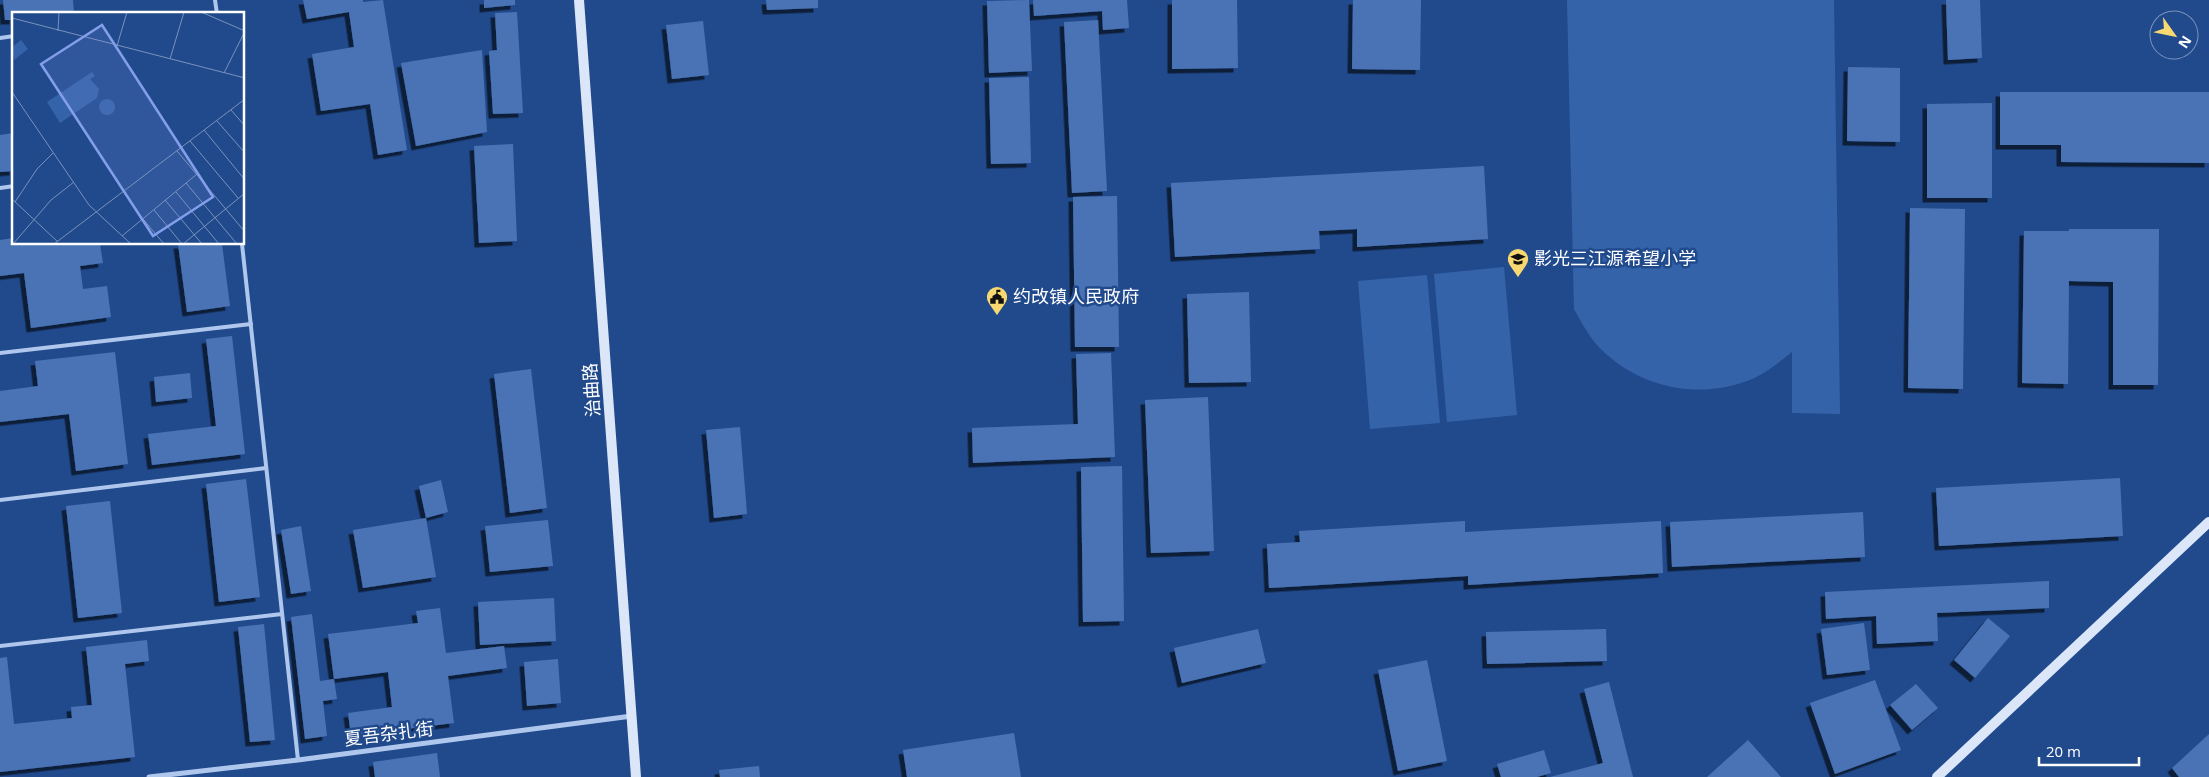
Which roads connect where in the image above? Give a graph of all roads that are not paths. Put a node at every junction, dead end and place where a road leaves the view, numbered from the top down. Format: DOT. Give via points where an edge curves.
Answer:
graph roads {
  1 [pos="579,0"];
  2 [pos="242,245"];
  3 [pos="251,324"];
  4 [pos="0,353"];
  5 [pos="266,468"];
  6 [pos="0,500"];
  7 [pos="2209,522"];
  8 [pos="282,614"];
  9 [pos="0,646"];
  10 [pos="632,716"];
  11 [pos="298,760"];
  12 [pos="149,777"];
  13 [pos="636,777"];
  14 [pos="1937,777"];
  1 -- 10 [label="main road, 治曲路"];
  2 -- 3 [label="lane"];
  3 -- 4 [label="lane"];
  3 -- 5 [label="lane"];
  5 -- 6 [label="lane"];
  5 -- 8 [label="lane"];
  7 -- 14 [label="main road"];
  8 -- 9 [label="lane"];
  8 -- 11 [label="lane"];
  10 -- 11 [label="street, 夏吾杂扎街"];
  10 -- 13 [label="main road, 治曲路"];
  11 -- 12 [label="street, 夏吾杂扎街"];
}
